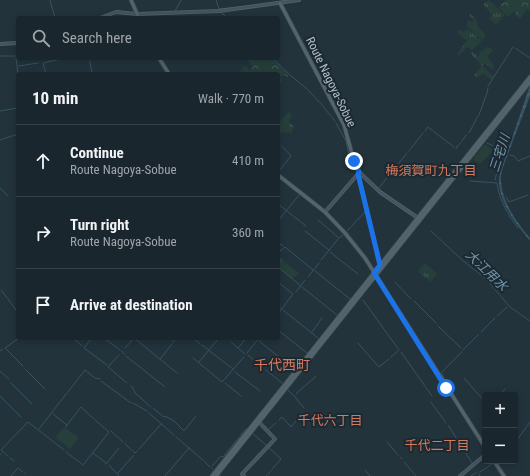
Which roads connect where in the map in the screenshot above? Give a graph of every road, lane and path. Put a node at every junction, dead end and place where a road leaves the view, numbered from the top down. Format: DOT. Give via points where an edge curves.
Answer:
graph roads {
  1 [pos="131,0"];
  2 [pos="298,0"];
  3 [pos="280,1"];
  4 [pos="137,14"];
  5 [pos="105,16"];
  6 [pos="16,43"];
  7 [pos="0,44"];
  8 [pos="160,60"];
  9 [pos="167,72"];
  10 [pos="530,79"];
  11 [pos="358,173"];
  12 [pos="280,177"];
  13 [pos="325,212"];
  14 [pos="419,219"];
  15 [pos="380,265"];
  16 [pos="375,274"];
  17 [pos="258,421"];
  18 [pos="482,442"];
  19 [pos="482,458"];
  20 [pos="496,464"];
  21 [pos="212,476"];
  22 [pos="216,476"];
  23 [pos="244,476"];
  24 [pos="460,476"];
  25 [pos="504,476"];
  1 -- 4 [label="main road"];
  2 -- 3 [label="street"];
  3 -- 4 [label="street" via="219,10"];
  3 -- 11 [label="main road, Route Nagoya-Sobue" via="344,125"];
  4 -- 5 [label="street" via="116,12"];
  6 -- 7 [label="street"];
  8 -- 9 [label="main road"];
  10 -- 14 [label="main road"];
  10 -- 14 [label="main road" via="526,88"];
  11 -- 13 [label="street"];
  11 -- 14 [label="street"];
  11 -- 15 [label="main road, Route Nagoya-Sobue"];
  12 -- 13 [label="main road"];
  13 -- 16 [label="main road" via="355,245"];
  14 -- 15 [label="main road"];
  14 -- 16 [label="main road"];
  15 -- 16 [label="main road"];
  16 -- 17 [label="main road"];
  16 -- 18 [label="main road"];
  17 -- 21 [label="main road"];
  17 -- 22 [label="main road"];
  17 -- 23 [label="street" via="275,439 242,474"];
  19 -- 24 [label="street"];
  20 -- 25 [label="main road"];
}
